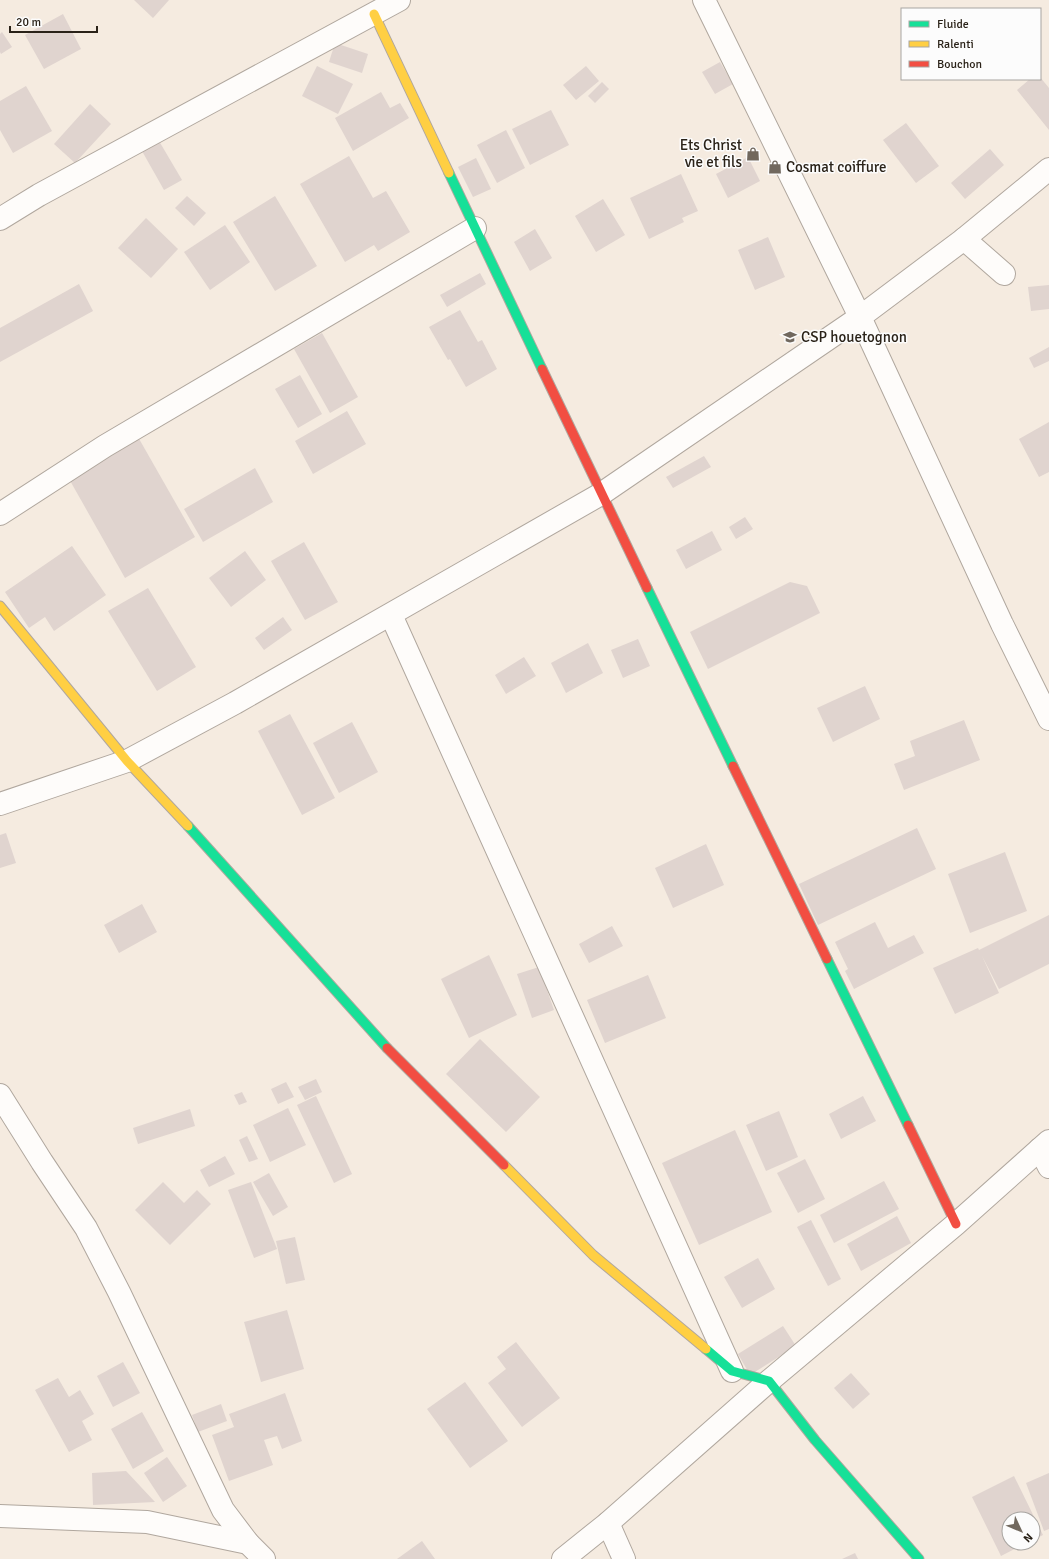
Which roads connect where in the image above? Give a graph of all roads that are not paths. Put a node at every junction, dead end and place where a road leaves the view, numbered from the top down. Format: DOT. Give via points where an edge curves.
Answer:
graph roads {
  1 [pos="399,0"];
  2 [pos="704,0"];
  3 [pos="374,14"];
  4 [pos="1049,168"];
  5 [pos="0,219"];
  6 [pos="475,228"];
  7 [pos="964,238"];
  8 [pos="1004,274"];
  9 [pos="860,317"];
  10 [pos="601,494"];
  11 [pos="0,514"];
  12 [pos="0,606"];
  13 [pos="391,615"];
  14 [pos="1049,719"];
  15 [pos="127,761"];
  16 [pos="0,804"];
  17 [pos="0,1096"];
  18 [pos="1046,1152"];
  19 [pos="956,1224"];
  20 [pos="732,1371"];
  21 [pos="769,1381"];
  22 [pos="0,1516"];
  23 [pos="608,1523"];
  24 [pos="248,1543"];
  25 [pos="264,1559"];
  26 [pos="563,1559"];
  27 [pos="624,1559"];
  28 [pos="919,1559"];
  1 -- 3 [label="street"];
  2 -- 9 [label="street"];
  3 -- 5 [label="street" via="39,195"];
  3 -- 6 [label="street"];
  4 -- 7 [label="street"];
  6 -- 10 [label="street"];
  6 -- 11 [label="street" via="105,446"];
  7 -- 8 [label="street"];
  7 -- 9 [label="street"];
  9 -- 10 [label="street"];
  9 -- 14 [label="street" via="1002,624"];
  10 -- 13 [label="street"];
  10 -- 19 [label="street"];
  12 -- 15 [label="street"];
  13 -- 15 [label="street"];
  13 -- 20 [label="street"];
  15 -- 16 [label="street"];
  15 -- 20 [label="street" via="378,1038 593,1254"];
  17 -- 24 [label="street" via="86,1228 224,1510"];
  18 -- 19 [label="street"];
  19 -- 21 [label="street"];
  20 -- 21 [label="street"];
  21 -- 23 [label="street"];
  21 -- 28 [label="street" via="815,1440"];
  22 -- 24 [label="street" via="147,1522"];
  23 -- 26 [label="street"];
  23 -- 27 [label="street"];
  24 -- 25 [label="street"];
}
